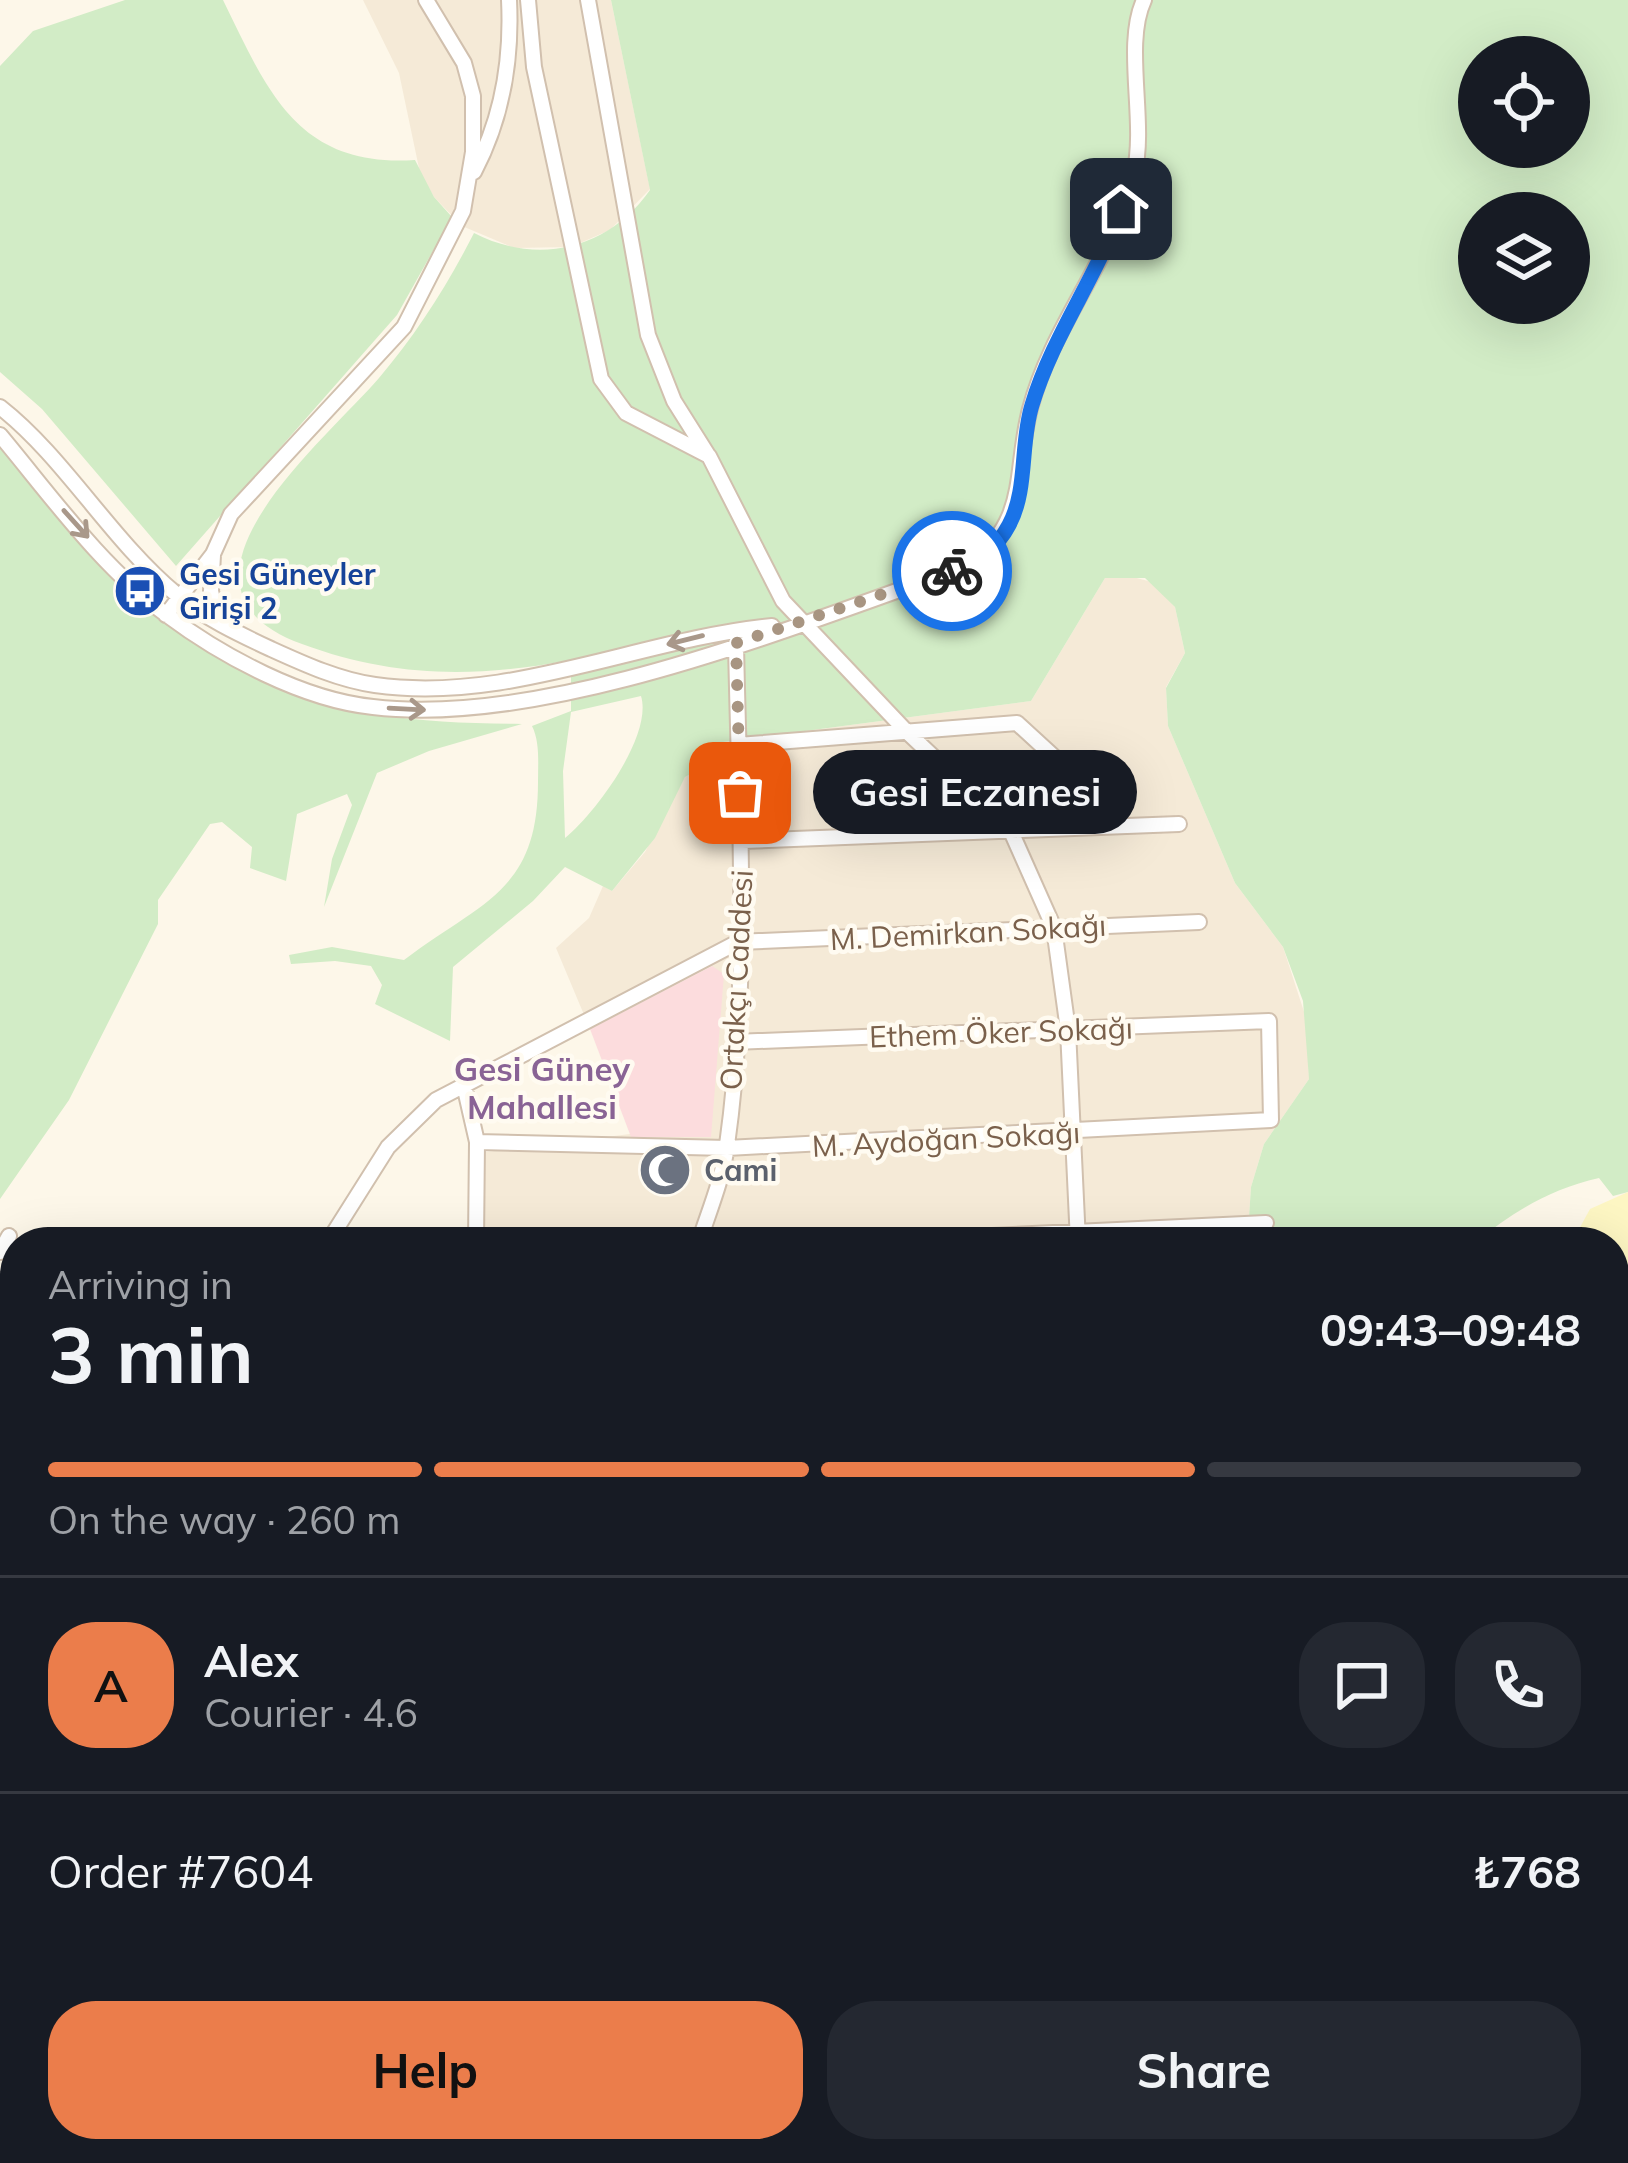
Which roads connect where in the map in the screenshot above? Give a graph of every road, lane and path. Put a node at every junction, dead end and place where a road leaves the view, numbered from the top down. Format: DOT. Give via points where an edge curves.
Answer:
graph roads {
  1 [pos="426,0"];
  2 [pos="509,0"];
  3 [pos="528,0"];
  4 [pos="588,0"];
  5 [pos="1144,0"];
  6 [pos="466,187"];
  7 [pos="0,407"];
  8 [pos="0,435"];
  9 [pos="709,456"];
  10 [pos="213,554"];
  11 [pos="179,597"];
  12 [pos="166,615"];
  13 [pos="218,621"];
  14 [pos="801,623"];
  15 [pos="736,643"];
  16 [pos="906,731"];
  17 [pos="738,745"];
  18 [pos="1179,824"];
  19 [pos="1114,826"];
  20 [pos="1010,829"];
  21 [pos="742,841"];
  22 [pos="1199,922"];
  23 [pos="1054,928"];
  24 [pos="738,942"];
  25 [pos="1068,1030"];
  26 [pos="734,1042"];
  27 [pos="464,1085"];
  28 [pos="1271,1120"];
  29 [pos="1074,1133"];
  30 [pos="477,1142"];
  31 [pos="727,1148"];
  32 [pos="1266,1223"];
  33 [pos="337,1227"];
  34 [pos="476,1227"];
  35 [pos="703,1227"];
  36 [pos="1077,1227"];
  37 [pos="1208,1227"];
  1 -- 6 [label="street" via="464,63 473,95"];
  2 -- 6 [label="street" via="493,136"];
  3 -- 9 [label="street" via="533,67 601,379 626,413"];
  4 -- 9 [label="street" via="648,335 674,401"];
  5 -- 14 [label="street" via="1135,171 1031,407 1010,524 970,565"];
  6 -- 10 [label="street" via="463,212 404,327 231,514"];
  7 -- 11 [label="street"];
  8 -- 12 [label="street, one-way" via="117,571"];
  9 -- 14 [label="street" via="762,566"];
  10 -- 11 [label="street"];
  10 -- 13 [label="street"];
  11 -- 12 [label="street"];
  11 -- 13 [label="street"];
  12 -- 15 [label="street, one-way" via="305,689 369,707 510,702"];
  14 -- 13 [label="street, one-way" via="719,631 590,664 440,688 373,685 313,668"];
  14 -- 15 [label="street"];
  14 -- 16 [label="street"];
  15 -- 17 [label="street, Ortakçı Caddesi"];
  16 -- 17 [label="street"];
  16 -- 19 [label="street" via="1017,724 1065,767 1118,773"];
  16 -- 20 [label="street"];
  17 -- 21 [label="street, Ortakçı Caddesi"];
  18 -- 19 [label="street"];
  19 -- 20 [label="street"];
  20 -- 21 [label="street"];
  20 -- 23 [label="street"];
  21 -- 24 [label="street, Ortakçı Caddesi"];
  22 -- 23 [label="street, M. Demirkan Sokağı"];
  23 -- 24 [label="street, M. Demirkan Sokağı"];
  23 -- 25 [label="street"];
  24 -- 26 [label="street, Ortakçı Caddesi"];
  24 -- 27 [label="street"];
  25 -- 26 [label="street, Ethem Öker Sokağı"];
  25 -- 28 [label="street, Ethem Öker Sokağı" via="1269,1021"];
  25 -- 29 [label="street"];
  26 -- 31 [label="street, Ortakçı Caddesi"];
  27 -- 30 [label="street"];
  27 -- 33 [label="street" via="436,1100 388,1147"];
  28 -- 29 [label="street, M. Aydoğan Sokağı"];
  29 -- 31 [label="street, M. Aydoğan Sokağı"];
  29 -- 36 [label="street"];
  30 -- 31 [label="street, M. Aydoğan Sokağı"];
  30 -- 34 [label="street"];
  31 -- 35 [label="street, Ortakçı Caddesi"];
  32 -- 37 [label="street"];
}
